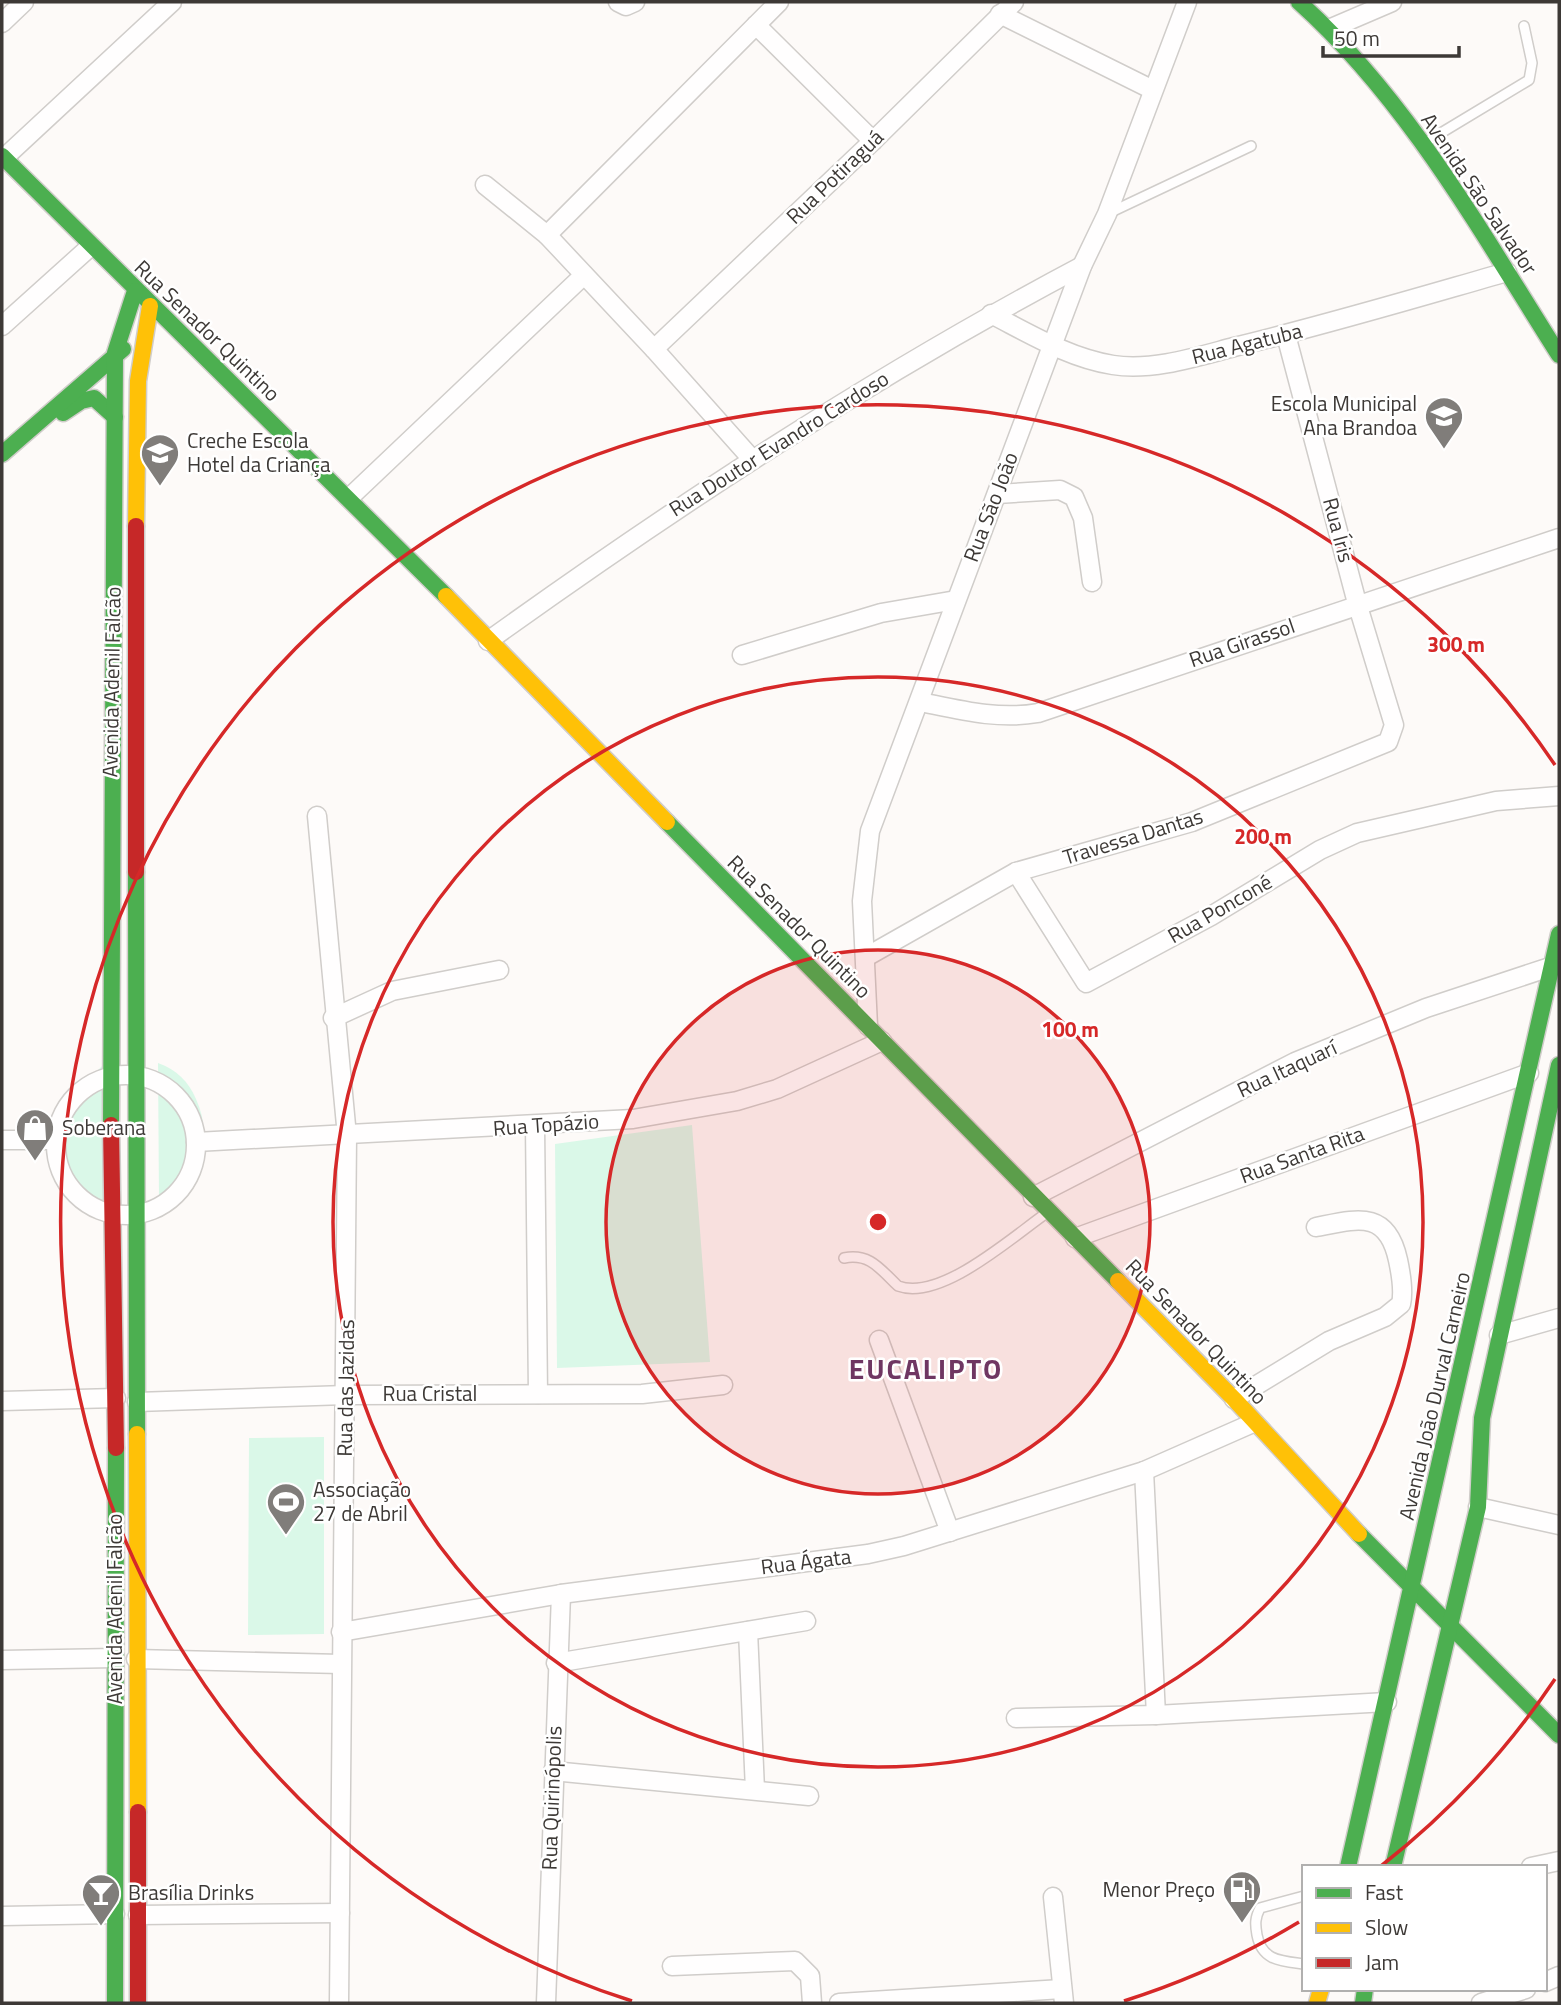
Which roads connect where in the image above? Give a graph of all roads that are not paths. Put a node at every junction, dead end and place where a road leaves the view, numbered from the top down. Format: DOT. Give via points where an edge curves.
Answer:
graph roads {
  1 [pos="24,2"];
  2 [pos="172,2"];
  3 [pos="779,2"];
  4 [pos="1187,2"];
  5 [pos="1299,2"];
  6 [pos="1392,2"];
  7 [pos="1007,8"];
  8 [pos="2,23"];
  9 [pos="756,25"];
  10 [pos="1524,26"];
  11 [pos="1329,29"];
  12 [pos="1153,90"];
  13 [pos="873,141"];
  14 [pos="1424,142"];
  15 [pos="1251,146"];
  16 [pos="6,165"];
  17 [pos="485,185"];
  18 [pos="1107,214"];
  19 [pos="547,235"];
  20 [pos="91,246"];
  21 [pos="1082,266"];
  22 [pos="1507,272"];
  23 [pos="584,275"];
  24 [pos="135,291"];
  25 [pos="150,306"];
  26 [pos="991,314"];
  27 [pos="2,327"];
  28 [pos="1286,335"];
  29 [pos="143,340"];
  30 [pos="1052,345"];
  31 [pos="654,349"];
  32 [pos="115,353"];
  33 [pos="1559,355"];
  34 [pos="115,417"];
  35 [pos="5,452"];
  36 [pos="751,458"];
  37 [pos="997,494"];
  38 [pos="349,498"];
  39 [pos="1559,538"];
  40 [pos="113,568"];
  41 [pos="135,569"];
  42 [pos="1092,582"];
  43 [pos="956,600"];
  44 [pos="1357,603"];
  45 [pos="488,641"];
  46 [pos="743,655"];
  47 [pos="920,702"];
  48 [pos="1394,725"];
  49 [pos="1559,796"];
  50 [pos="317,816"];
  51 [pos="1016,872"];
  52 [pos="134,908"];
  53 [pos="110,909"];
  54 [pos="1559,934"];
  55 [pos="866,957"];
  56 [pos="1553,966"];
  57 [pos="499,970"];
  58 [pos="333,1018"];
  59 [pos="868,1026"];
  60 [pos="882,1041"];
  61 [pos="1559,1065"];
  62 [pos="1529,1073"];
  63 [pos="136,1076"];
  64 [pos="110,1077"];
  65 [pos="535,1126"];
  66 [pos="347,1136"];
  67 [pos="2,1140"];
  68 [pos="56,1140"];
  69 [pos="196,1142"];
  70 [pos="1033,1197"];
  71 [pos="1048,1212"];
  72 [pos="113,1214"];
  73 [pos="136,1214"];
  74 [pos="1316,1227"];
  75 [pos="1075,1238"];
  76 [pos="844,1258"];
  77 [pos="1559,1318"];
  78 [pos="1499,1335"];
  79 [pos="879,1340"];
  80 [pos="723,1385"];
  81 [pos="538,1394"];
  82 [pos="346,1395"];
  83 [pos="116,1398"];
  84 [pos="1234,1399"];
  85 [pos="2,1401"];
  86 [pos="137,1402"];
  87 [pos="1253,1423"];
  88 [pos="1144,1471"];
  89 [pos="1478,1507"];
  90 [pos="1559,1525"];
  91 [pos="950,1532"];
  92 [pos="1413,1590"];
  93 [pos="561,1594"];
  94 [pos="806,1621"];
  95 [pos="1450,1625"];
  96 [pos="748,1631"];
  97 [pos="341,1632"];
  98 [pos="115,1658"];
  99 [pos="136,1659"];
  100 [pos="2,1660"];
  101 [pos="556,1663"];
  102 [pos="341,1664"];
  103 [pos="1387,1702"];
  104 [pos="1156,1715"];
  105 [pos="1016,1718"];
  106 [pos="1559,1735"];
  107 [pos="115,1741"];
  108 [pos="136,1742"];
  109 [pos="553,1771"];
  110 [pos="755,1790"];
  111 [pos="809,1796"];
  112 [pos="1353,1847"];
  113 [pos="1384,1860"];
  114 [pos="1559,1861"];
  115 [pos="1348,1865"];
  116 [pos="1540,1865"];
  117 [pos="1053,1897"];
  118 [pos="1302,1897"];
  119 [pos="340,1913"];
  120 [pos="115,1914"];
  121 [pos="138,1914"];
  122 [pos="2,1916"];
  123 [pos="1302,1964"];
  124 [pos="672,1966"];
  125 [pos="1520,1991"];
  126 [pos="1063,1996"];
  127 [pos="115,2003"];
  128 [pos="138,2003"];
  129 [pos="339,2003"];
  130 [pos="546,2003"];
  131 [pos="812,2003"];
  132 [pos="839,2003"];
  133 [pos="1481,2003"];
  1 -- 8 [label="street"];
  2 -- 16 [label="street"];
  3 -- 9 [label="street"];
  4 -- 12 [label="street, Rua São João"];
  5 -- 11 [label="street, Avenida São Salvador"];
  6 -- 11 [label="street"];
  7 -- 12 [label="street"];
  7 -- 13 [label="street, Rua Potiraguá"];
  9 -- 13 [label="street"];
  9 -- 19 [label="street"];
  10 -- 14 [label="lane" via="1532,63 1529,80"];
  11 -- 14 [label="street, Avenida São Salvador"];
  12 -- 18 [label="street, Rua São João"];
  13 -- 31 [label="street, Rua Potiraguá"];
  14 -- 22 [label="street, Avenida São Salvador"];
  15 -- 18 [label="lane"];
  16 -- 20 [label="street, Rua Senador Quintino"];
  17 -- 19 [label="street"];
  18 -- 21 [label="street, Rua São João"];
  19 -- 23 [label="street"];
  20 -- 24 [label="street, Rua Senador Quintino"];
  20 -- 27 [label="street"];
  21 -- 26 [label="street, Rua Doutor Evandro Cardoso"];
  21 -- 30 [label="street, Rua São João"];
  22 -- 28 [label="street, Rua Agatuba"];
  22 -- 33 [label="street, Avenida São Salvador"];
  23 -- 31 [label="street"];
  23 -- 38 [label="street"];
  24 -- 25 [label="street, Rua Senador Quintino"];
  24 -- 32 [label="street, Avenida Adenil Falcão"];
  25 -- 29 [label="street, Avenida Adenil Falcão"];
  25 -- 38 [label="street, Rua Senador Quintino"];
  26 -- 30 [label="street, Rua Agatuba"];
  26 -- 36 [label="street, Rua Doutor Evandro Cardoso"];
  28 -- 30 [label="street, Rua Agatuba" via="1144,365 1116,366"];
  28 -- 44 [label="street, Rua Íris"];
  29 -- 32 [label="street"];
  29 -- 41 [label="street, Avenida Adenil Falcão" via="138,381"];
  30 -- 37 [label="street, Rua São João"];
  31 -- 36 [label="street"];
  32 -- 34 [label="street, Avenida Adenil Falcão"];
  32 -- 35 [label="street"];
  34 -- 35 [label="street" via="89,398"];
  34 -- 40 [label="street, Avenida Adenil Falcão"];
  36 -- 45 [label="street, Rua Doutor Evandro Cardoso"];
  37 -- 42 [label="street" via="1060,490 1074,497 1083,519"];
  37 -- 43 [label="street, Rua São João"];
  38 -- 45 [label="street, Rua Senador Quintino"];
  39 -- 44 [label="street, Rua Girassol"];
  40 -- 41 [label="street"];
  40 -- 53 [label="street, Avenida Adenil Falcão"];
  41 -- 52 [label="street, Avenida Adenil Falcão"];
  43 -- 46 [label="street" via="881,613"];
  43 -- 47 [label="street, Rua São João"];
  44 -- 47 [label="street, Rua Girassol" via="1038,713 992,716"];
  44 -- 48 [label="street, Rua Íris"];
  45 -- 59 [label="street, Rua Senador Quintino"];
  47 -- 55 [label="street, Rua São João" via="870,831 862,901"];
  48 -- 51 [label="street, Travessa Dantas" via="1388,742 1378,748 1192,822"];
  49 -- 51 [label="street, Rua Ponconé" via="1496,801 1339,840 1086,983"];
  50 -- 58 [label="street, Rua das Jazidas"];
  51 -- 55 [label="street, Travessa Dantas"];
  52 -- 53 [label="street"];
  52 -- 63 [label="street, Avenida Adenil Falcão"];
  53 -- 64 [label="street, Avenida Adenil Falcão"];
  54 -- 56 [label="street, Avenida João Durval Carneiro"];
  55 -- 59 [label="street, Rua São João"];
  56 -- 62 [label="street, Avenida João Durval Carneiro"];
  56 -- 70 [label="street, Rua Itaquarí" via="1426,1008 1295,1062"];
  57 -- 58 [label="street" via="392,991"];
  58 -- 66 [label="street, Rua das Jazidas"];
  59 -- 60 [label="street, Rua Senador Quintino"];
  60 -- 65 [label="street, Rua Topázio" via="810,1076 737,1101 633,1119"];
  60 -- 70 [label="street, Rua Senador Quintino"];
  61 -- 78 [label="street"];
  62 -- 75 [label="street, Rua Santa Rita"];
  62 -- 92 [label="street, Avenida João Durval Carneiro"];
  63 -- 64 [label="street"];
  63 -- 69 [label="street" via="159,1084 178,1098 191,1119"];
  63 -- 73 [label="street, Avenida Adenil Falcão"];
  64 -- 68 [label="street" via="73,1099 58,1125"];
  64 -- 72 [label="street, Avenida Adenil Falcão"];
  65 -- 66 [label="street, Rua Topázio"];
  65 -- 81 [label="street"];
  66 -- 69 [label="street, Rua Topázio"];
  66 -- 82 [label="street, Rua das Jazidas"];
  67 -- 68 [label="street"];
  68 -- 72 [label="street" via="57,1160 71,1187 94,1207"];
  69 -- 73 [label="street" via="193,1167 180,1190 160,1206"];
  70 -- 71 [label="street, Rua Senador Quintino"];
  71 -- 75 [label="street, Rua Senador Quintino"];
  71 -- 76 [label="lane" via="971,1266 928,1288 898,1286 863,1256"];
  72 -- 73 [label="street"];
  72 -- 83 [label="street, Avenida Adenil Falcão"];
  73 -- 86 [label="street, Avenida Adenil Falcão"];
  74 -- 84 [label="street" via="1353,1220 1384,1228 1394,1241 1401,1304"];
  75 -- 84 [label="street, Rua Senador Quintino"];
  77 -- 78 [label="street"];
  78 -- 89 [label="street" via="1482,1418"];
  79 -- 91 [label="street"];
  80 -- 81 [label="street, Rua Cristal" via="642,1394"];
  81 -- 82 [label="street, Rua Cristal"];
  82 -- 86 [label="street, Rua Cristal"];
  82 -- 97 [label="street, Rua das Jazidas"];
  83 -- 85 [label="street"];
  83 -- 98 [label="street, Avenida Adenil Falcão"];
  84 -- 87 [label="street, Rua Senador Quintino"];
  86 -- 99 [label="street, Avenida Adenil Falcão"];
  87 -- 88 [label="street, Rua Ágata"];
  87 -- 92 [label="street, Rua Senador Quintino"];
  88 -- 91 [label="street, Rua Ágata"];
  88 -- 104 [label="street"];
  89 -- 90 [label="street"];
  89 -- 95 [label="street"];
  91 -- 93 [label="street, Rua Ágata" via="868,1554"];
  92 -- 95 [label="street, Rua Senador Quintino"];
  92 -- 103 [label="street, Avenida João Durval Carneiro"];
  93 -- 97 [label="street, Rua Ágata"];
  93 -- 101 [label="street, Rua Quirinópolis"];
  94 -- 96 [label="street"];
  95 -- 106 [label="street, Rua Senador Quintino"];
  95 -- 113 [label="street"];
  96 -- 101 [label="street"];
  96 -- 110 [label="street"];
  97 -- 102 [label="street, Rua das Jazidas"];
  98 -- 100 [label="street"];
  98 -- 107 [label="street, Avenida Adenil Falcão"];
  99 -- 102 [label="street"];
  99 -- 108 [label="street, Avenida Adenil Falcão"];
  101 -- 109 [label="street, Rua Quirinópolis"];
  102 -- 119 [label="street, Rua das Jazidas"];
  103 -- 104 [label="street"];
  103 -- 112 [label="street, Avenida João Durval Carneiro"];
  104 -- 105 [label="street"];
  107 -- 108 [label="street"];
  107 -- 120 [label="street, Avenida Adenil Falcão"];
  108 -- 121 [label="street, Avenida Adenil Falcão"];
  109 -- 110 [label="street"];
  109 -- 130 [label="street, Rua Quirinópolis"];
  110 -- 111 [label="street"];
  112 -- 113 [label="street"];
  112 -- 115 [label="street, Avenida João Durval Carneiro"];
  114 -- 116 [label="street"];
  117 -- 126 [label="street"];
  118 -- 123 [label="lane" via="1260,1908 1255,1917 1261,1950 1267,1956"];
  119 -- 121 [label="street"];
  119 -- 129 [label="street, Rua das Jazidas"];
  120 -- 122 [label="street"];
  120 -- 127 [label="street, Avenida Adenil Falcão"];
  121 -- 128 [label="street, Avenida Adenil Falcão"];
  124 -- 131 [label="street" via="795,1961 810,1976"];
  125 -- 133 [label="street"];
  126 -- 132 [label="street"];
}
